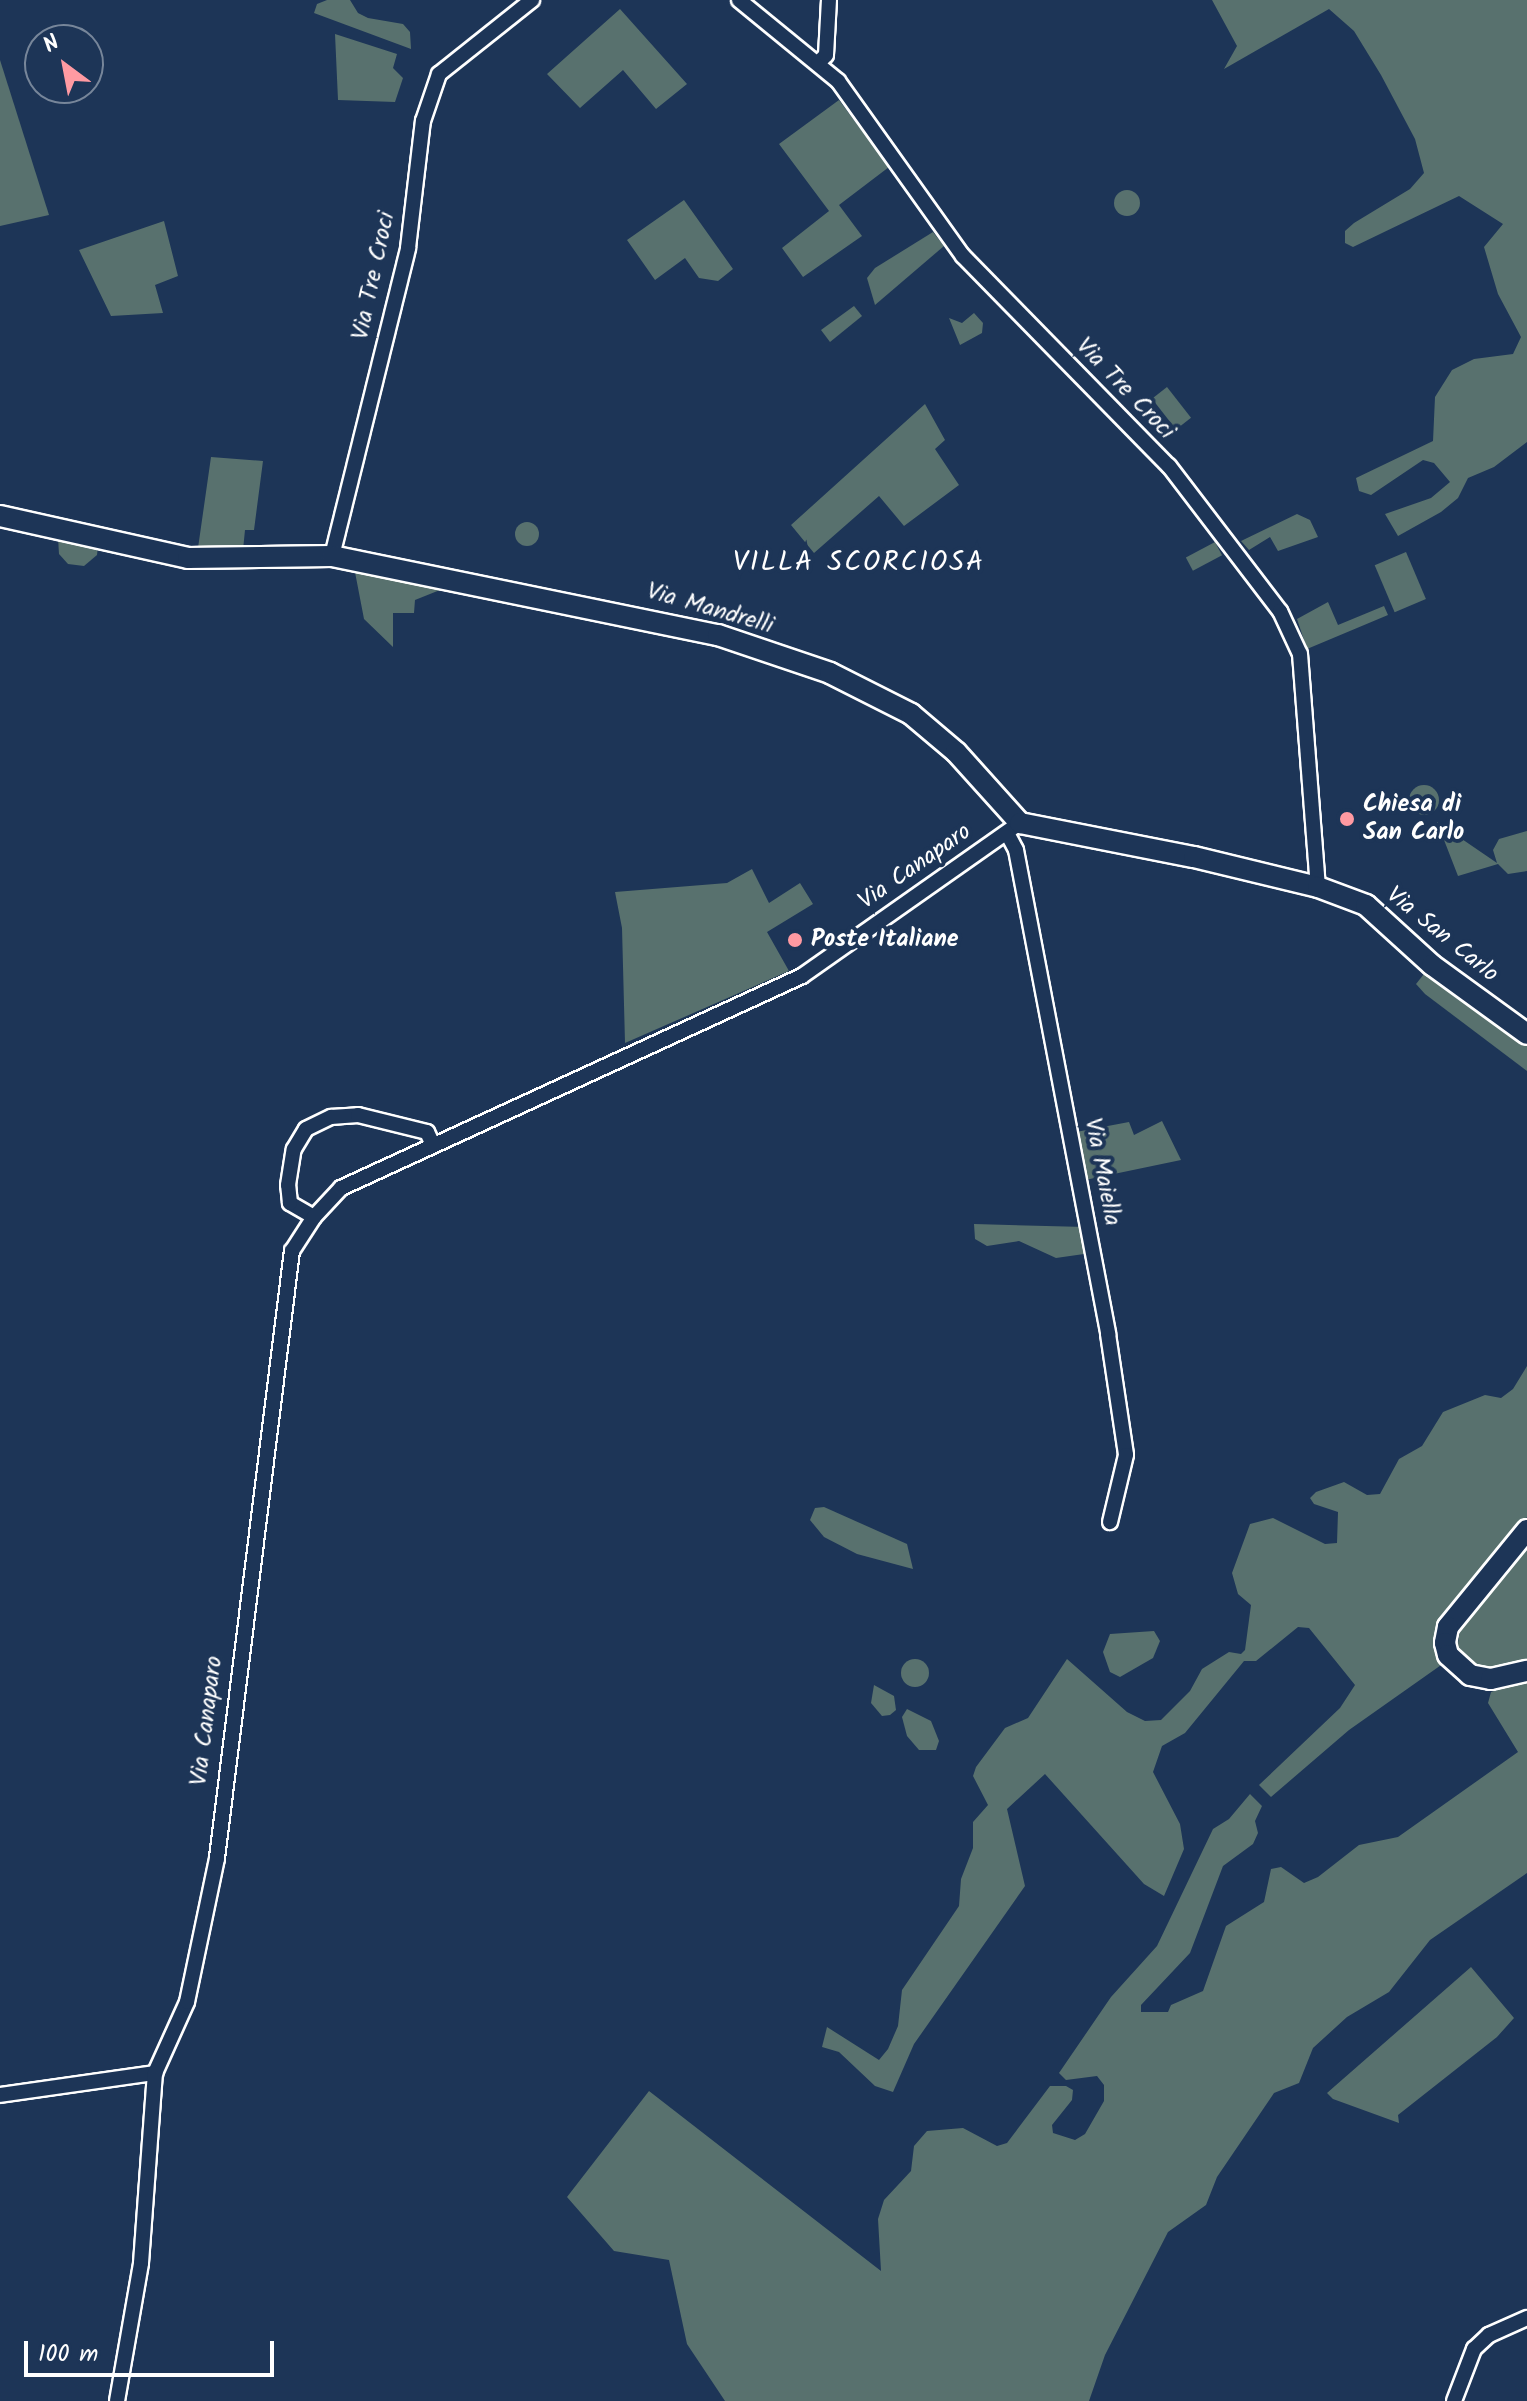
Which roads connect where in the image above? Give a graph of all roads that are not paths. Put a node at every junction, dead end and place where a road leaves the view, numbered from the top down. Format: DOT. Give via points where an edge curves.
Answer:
graph roads {
  1 [pos="532,0"];
  2 [pos="739,0"];
  3 [pos="829,0"];
  4 [pos="818,63"];
  5 [pos="0,516"];
  6 [pos="332,556"];
  7 [pos="1013,828"];
  8 [pos="1318,887"];
  9 [pos="1527,1034"];
  10 [pos="433,1145"];
  11 [pos="314,1217"];
  12 [pos="1110,1522"];
  13 [pos="1527,1530"];
  14 [pos="1527,1671"];
  15 [pos="155,2073"];
  16 [pos="0,2095"];
  17 [pos="1527,2318"];
  18 [pos="117,2401"];
  19 [pos="1454,2401"];
  1 -- 6 [label="street, Via Tre Croci" via="439,74 423,121 408,248"];
  2 -- 4 [label="street, Via Tre Croci"];
  3 -- 4 [label="street" via="826,55"];
  4 -- 8 [label="street, Via Tre Croci" via="845,89 963,256 1169,466 1280,611 1300,654 1302,738"];
  5 -- 6 [label="street, Via Mandrelli" via="188,558"];
  6 -- 7 [label="street, Via Mandrelli" via="629,614 718,635 830,673 923,723"];
  7 -- 8 [label="street"];
  7 -- 10 [label="street, Via Canaparo" via="802,976"];
  7 -- 12 [label="street, Via Maiella" via="1126,1455"];
  8 -- 9 [label="street, Via San Carlo" via="1366,905 1432,965"];
  10 -- 11 [label="street, Via Canaparo" via="341,1188"];
  10 -- 11 [label="street" via="427,1132 358,1115 331,1117 306,1129 294,1149 290,1203"];
  11 -- 15 [label="street, Via Canaparo" via="292,1251 217,1858 187,2002"];
  13 -- 14 [label="street" via="1448,1627 1445,1643 1448,1655 1470,1675 1491,1679"];
  15 -- 16 [label="street"];
  15 -- 18 [label="street" via="141,2263"];
  17 -- 19 [label="street" via="1489,2335 1474,2349"];
}
